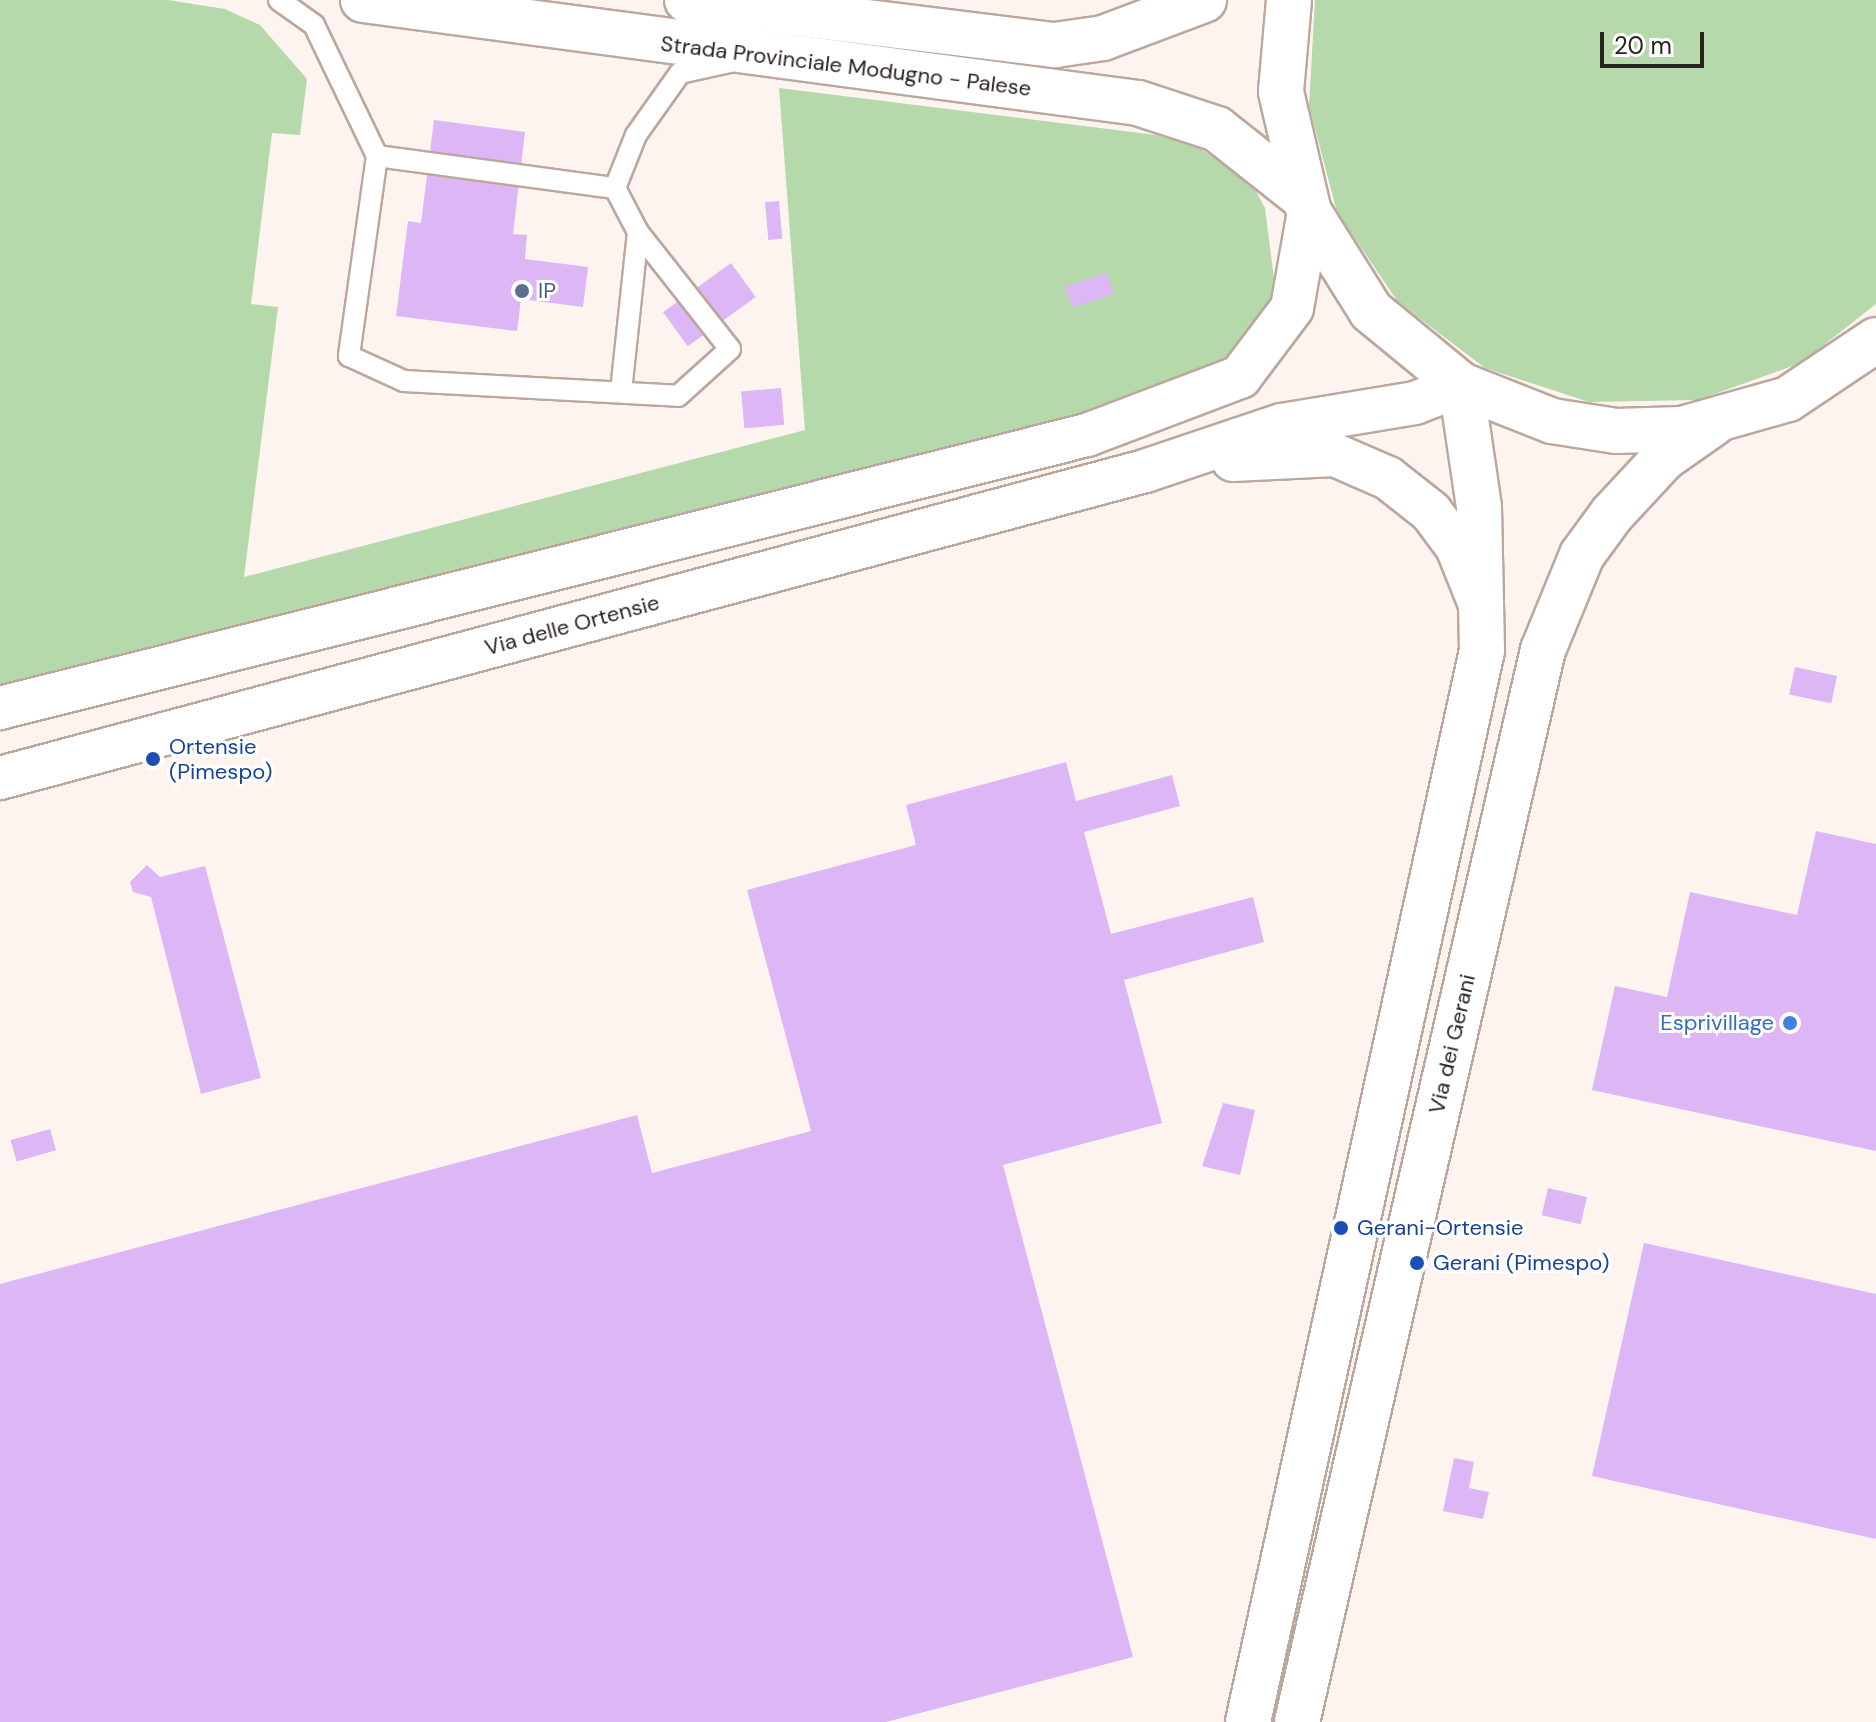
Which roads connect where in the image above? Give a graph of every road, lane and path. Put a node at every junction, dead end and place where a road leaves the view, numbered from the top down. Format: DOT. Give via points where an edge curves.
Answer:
graph roads {
  1 [pos="279,0"];
  2 [pos="363,0"];
  3 [pos="687,0"];
  4 [pos="1204,0"];
  5 [pos="1289,0"];
  6 [pos="755,56"];
  7 [pos="377,156"];
  8 [pos="615,188"];
  9 [pos="1306,205"];
  10 [pos="638,232"];
  11 [pos="1869,350"];
  12 [pos="1461,385"];
  13 [pos="621,392"];
  14 [pos="1714,423"];
  15 [pos="1145,471"];
  16 [pos="1484,616"];
  17 [pos="0,708"];
  18 [pos="0,778"];
  19 [pos="1248,1722"];
  20 [pos="1297,1722"];
  1 -- 7 [label="lane" via="314,25"];
  2 -- 6 [label="street, Strada Provinciale Modugno - Palese"];
  3 -- 4 [label="street, Strada Provinciale Modugno - Palese" via="1055,45 1103,38"];
  5 -- 9 [label="street, Strada Provinciale Modugno - Palese" via="1281,92"];
  6 -- 8 [label="lane" via="680,73 636,135"];
  6 -- 9 [label="street, Strada Provinciale Modugno - Palese" via="1178,112 1217,129"];
  7 -- 8 [label="lane"];
  7 -- 13 [label="lane" via="349,356 404,381"];
  8 -- 10 [label="lane"];
  9 -- 12 [label="street, Strada Provinciale Modugno - Palese" via="1371,311"];
  9 -- 17 [label="street" via="1292,308 1240,377 1087,435"];
  10 -- 13 [label="lane"];
  10 -- 13 [label="lane" via="730,349 678,396"];
  11 -- 14 [label="street, Strada Provinciale Modugno - Palese" via="1788,399"];
  12 -- 14 [label="street, Strada Provinciale Modugno - Palese" via="1520,412 1583,427 1649,431"];
  12 -- 15 [label="street" via="1415,403 1282,425"];
  12 -- 16 [label="street"];
  14 -- 20 [label="street, Via dei Gerani" via="1664,458 1612,514 1582,555 1543,650"];
  15 -- 16 [label="street" via="1281,453 1360,464 1431,512 1457,547"];
  15 -- 18 [label="street, Via delle Ortensie"];
  16 -- 19 [label="street" via="1465,740"];
}
